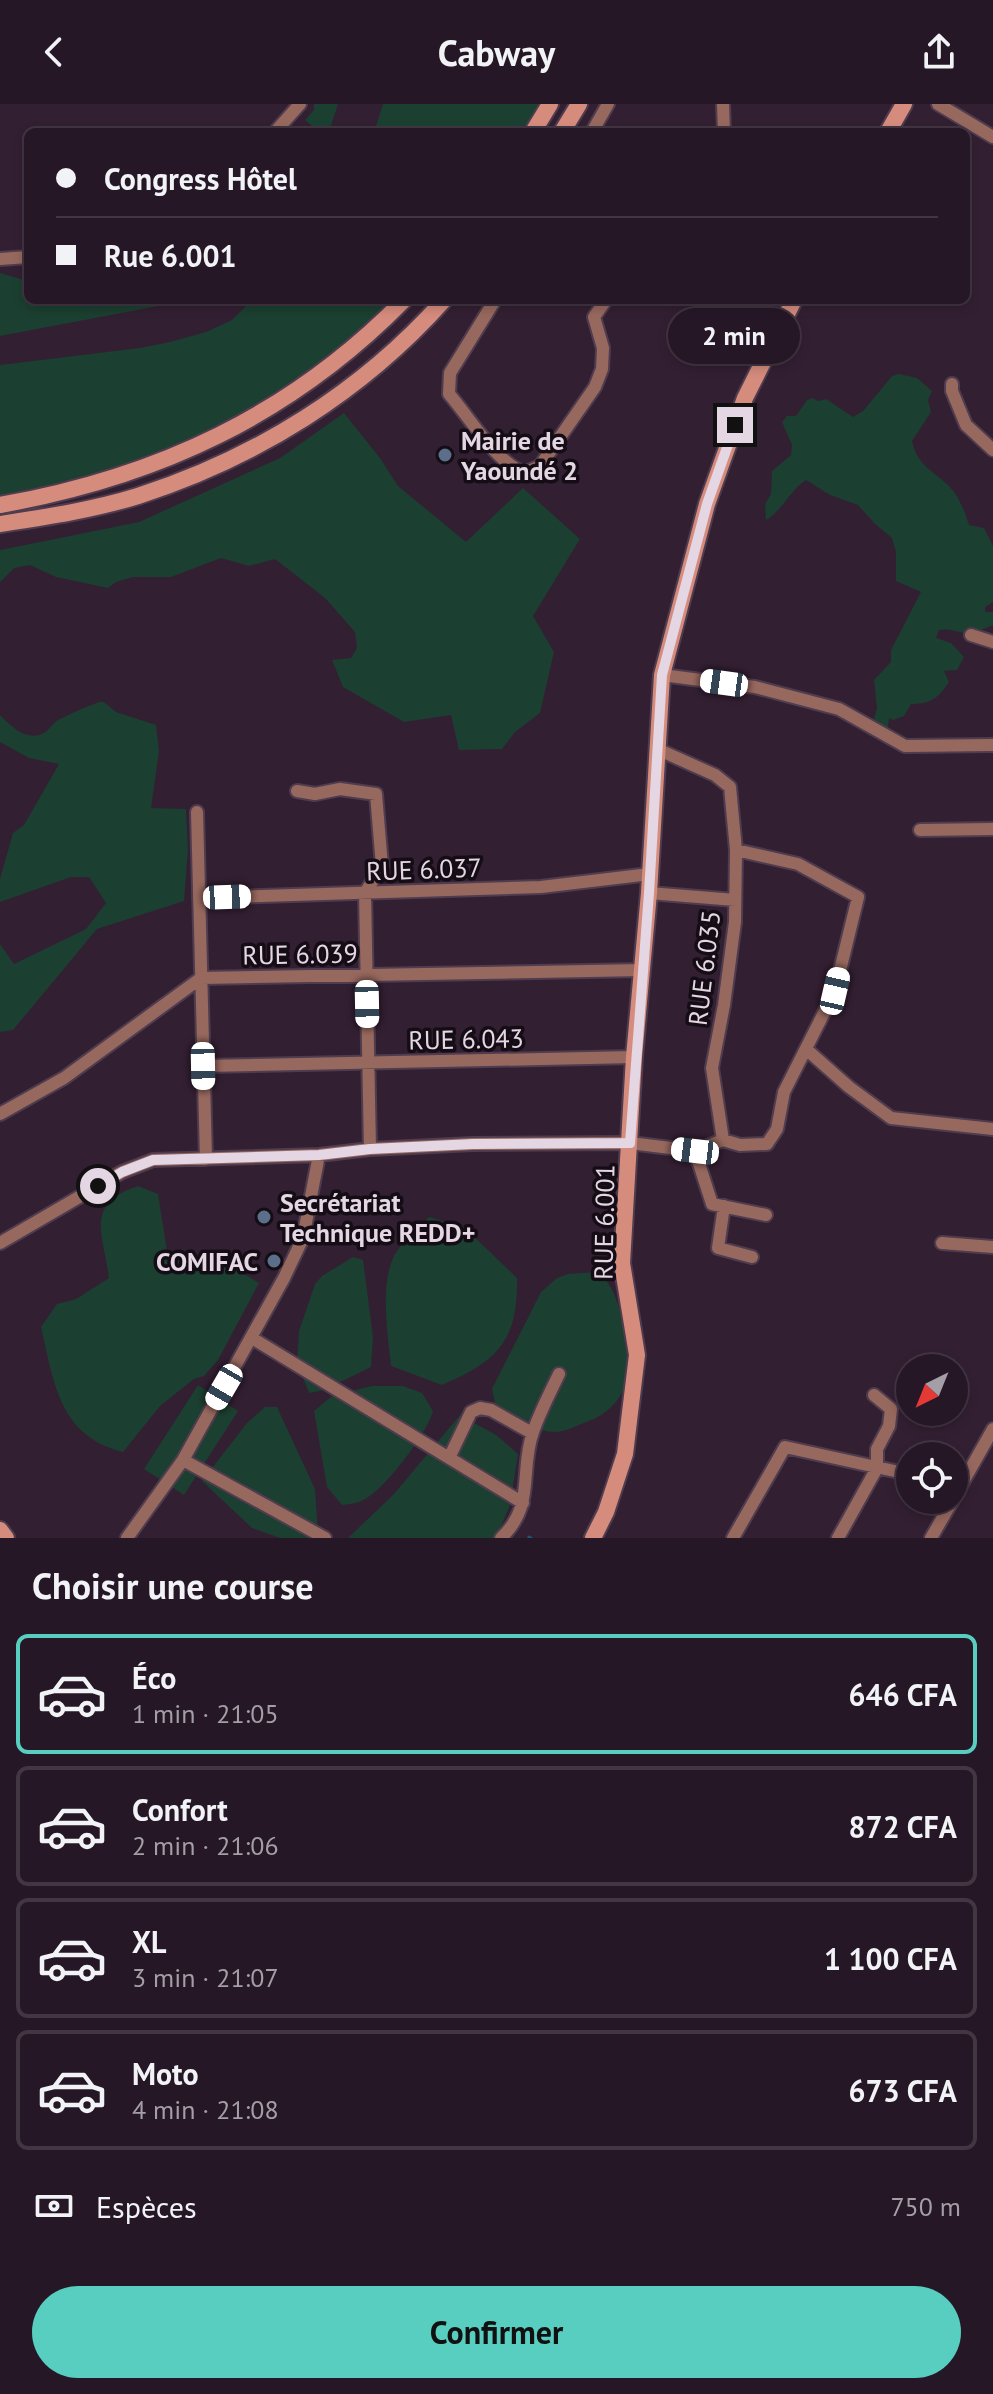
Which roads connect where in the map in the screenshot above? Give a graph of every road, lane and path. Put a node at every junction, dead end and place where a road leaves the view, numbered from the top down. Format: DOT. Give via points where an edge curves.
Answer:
graph roads {
  1 [pos="300,104"];
  2 [pos="550,104"];
  3 [pos="579,104"];
  4 [pos="608,104"];
  5 [pos="723,104"];
  6 [pos="904,104"];
  7 [pos="938,104"];
  8 [pos="279,128"];
  9 [pos="535,128"];
  10 [pos="564,128"];
  11 [pos="594,128"];
  12 [pos="724,128"];
  13 [pos="890,128"];
  14 [pos="993,137"];
  15 [pos="24,257"];
  16 [pos="0,259"];
  17 [pos="400,304"];
  18 [pos="440,304"];
  19 [pos="493,304"];
  20 [pos="603,304"];
  21 [pos="792,304"];
  22 [pos="952,384"];
  23 [pos="991,444"];
  24 [pos="0,505"];
  25 [pos="0,524"];
  26 [pos="971,635"];
  27 [pos="993,642"];
  28 [pos="662,675"];
  29 [pos="993,745"];
  30 [pos="657,749"];
  31 [pos="297,791"];
  32 [pos="197,812"];
  33 [pos="993,829"];
  34 [pos="920,830"];
  35 [pos="736,850"];
  36 [pos="650,874"];
  37 [pos="365,893"];
  38 [pos="649,893"];
  39 [pos="199,898"];
  40 [pos="735,900"];
  41 [pos="643,970"];
  42 [pos="367,975"];
  43 [pos="201,978"];
  44 [pos="806,1049"];
  45 [pos="634,1057"];
  46 [pos="368,1062"];
  47 [pos="203,1066"];
  48 [pos="0,1114"];
  49 [pos="993,1129"];
  50 [pos="723,1140"];
  51 [pos="630,1143"];
  52 [pos="370,1149"];
  53 [pos="695,1151"];
  54 [pos="319,1155"];
  55 [pos="206,1159"];
  56 [pos="724,1206"];
  57 [pos="766,1215"];
  58 [pos="0,1243"];
  59 [pos="942,1243"];
  60 [pos="993,1247"];
  61 [pos="752,1257"];
  62 [pos="252,1338"];
  63 [pos="559,1374"];
  64 [pos="874,1395"];
  65 [pos="993,1429"];
  66 [pos="532,1433"];
  67 [pos="450,1456"];
  68 [pos="183,1460"];
  69 [pos="877,1468"];
  70 [pos="896,1471"];
  71 [pos="968,1473"];
  72 [pos="523,1503"];
  73 [pos="945,1514"];
  74 [pos="0,1530"];
  75 [pos="6,1538"];
  76 [pos="127,1538"];
  77 [pos="325,1538"];
  78 [pos="501,1538"];
  79 [pos="593,1538"];
  80 [pos="733,1538"];
  81 [pos="838,1538"];
  82 [pos="931,1538"];
  1 -- 8 [label="street"];
  2 -- 9 [label="street"];
  3 -- 10 [label="street"];
  4 -- 11 [label="street"];
  5 -- 12 [label="street"];
  6 -- 13 [label="street"];
  7 -- 14 [label="street"];
  15 -- 16 [label="street"];
  17 -- 24 [label="street" via="347,354 234,429 148,466"];
  18 -- 25 [label="street" via="367,376 255,447 138,496"];
  19 -- 20 [label="street" via="450,373 449,394 500,456 524,473 540,466 595,387 603,348 594,317"];
  21 -- 28 [label="street, RUE 6.001" via="745,398 707,504"];
  22 -- 23 [label="street" via="966,425"];
  26 -- 27 [label="street"];
  28 -- 29 [label="street" via="755,687 839,709 905,746"];
  28 -- 30 [label="street, RUE 6.001"];
  30 -- 35 [label="street, RUE 6.035" via="730,787"];
  30 -- 36 [label="street, RUE 6.001"];
  31 -- 37 [label="street" via="376,794 382,866"];
  32 -- 39 [label="street"];
  33 -- 34 [label="street"];
  35 -- 40 [label="street, RUE 6.035"];
  35 -- 44 [label="street" via="798,864 858,897 835,991"];
  36 -- 37 [label="street, RUE 6.037" via="541,887"];
  36 -- 38 [label="street, RUE 6.001"];
  37 -- 39 [label="street, RUE 6.037"];
  37 -- 42 [label="street"];
  38 -- 40 [label="street"];
  38 -- 41 [label="street, RUE 6.001"];
  39 -- 43 [label="street"];
  40 -- 50 [label="street, RUE 6.035" via="712,1068"];
  41 -- 42 [label="street, RUE 6.039"];
  41 -- 45 [label="street, RUE 6.001"];
  42 -- 43 [label="street, RUE 6.039"];
  42 -- 46 [label="street"];
  43 -- 47 [label="street"];
  43 -- 48 [label="street" via="64,1078"];
  44 -- 49 [label="street" via="891,1118"];
  44 -- 50 [label="street" via="784,1092 777,1129 767,1144"];
  45 -- 46 [label="street, RUE 6.043"];
  45 -- 51 [label="street, RUE 6.001"];
  46 -- 47 [label="street, RUE 6.043"];
  46 -- 52 [label="street"];
  47 -- 55 [label="street"];
  50 -- 53 [label="street"];
  51 -- 52 [label="street"];
  51 -- 53 [label="street"];
  51 -- 79 [label="street, RUE 6.001" via="622,1263 637,1355 625,1454"];
  52 -- 54 [label="street"];
  53 -- 56 [label="street" via="712,1204"];
  54 -- 55 [label="street"];
  54 -- 62 [label="street" via="303,1238"];
  55 -- 58 [label="street" via="139,1164"];
  56 -- 57 [label="street"];
  56 -- 61 [label="street" via="718,1248"];
  59 -- 60 [label="street"];
  62 -- 67 [label="street"];
  62 -- 68 [label="street"];
  63 -- 66 [label="street"];
  64 -- 69 [label="street" via="891,1409 877,1449"];
  65 -- 71 [label="street"];
  66 -- 67 [label="street" via="480,1408 471,1412"];
  66 -- 72 [label="street"];
  67 -- 72 [label="street"];
  68 -- 76 [label="street"];
  68 -- 77 [label="street"];
  69 -- 70 [label="street"];
  69 -- 80 [label="street" via="785,1447"];
  69 -- 81 [label="street"];
  72 -- 78 [label="street"];
  73 -- 82 [label="street"];
  74 -- 75 [label="street"];
}
